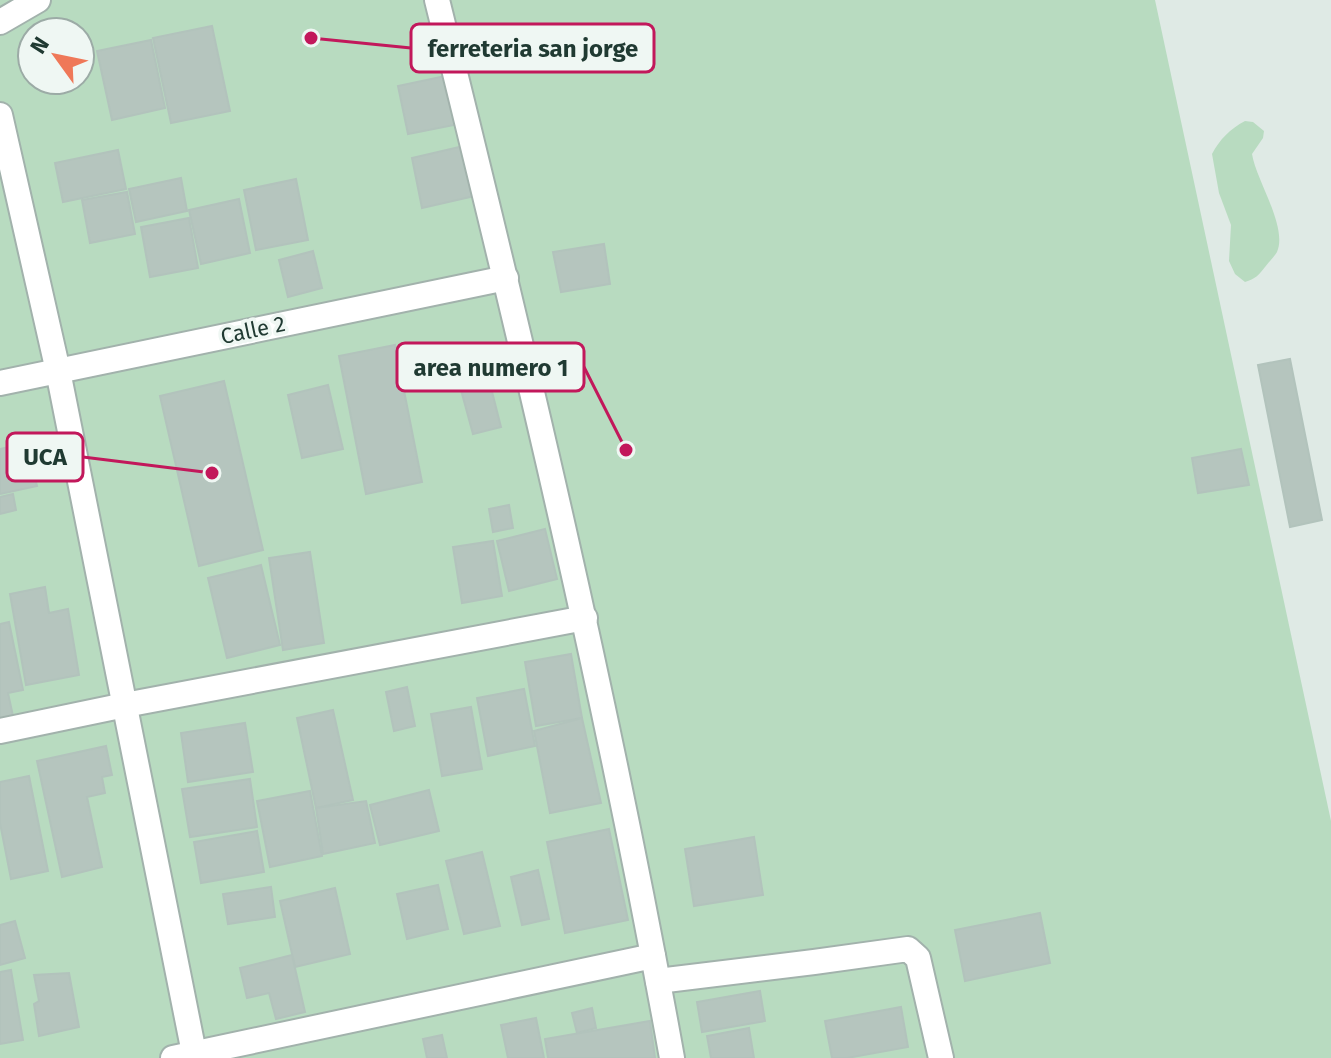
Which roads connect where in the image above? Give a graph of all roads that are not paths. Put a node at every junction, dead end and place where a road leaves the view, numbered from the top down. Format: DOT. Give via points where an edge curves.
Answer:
graph roads {
  1 [pos="38,0"];
  2 [pos="437,0"];
  3 [pos="0,22"];
  4 [pos="0,115"];
  5 [pos="506,278"];
  6 [pos="58,371"];
  7 [pos="0,383"];
  8 [pos="585,618"];
  9 [pos="125,705"];
  10 [pos="0,731"];
  11 [pos="653,956"];
  12 [pos="658,981"];
  13 [pos="188,1056"];
  14 [pos="672,1058"];
  15 [pos="941,1058"];
  1 -- 3 [label="street"];
  2 -- 5 [label="street"];
  4 -- 6 [label="street"];
  5 -- 6 [label="street, Calle 2"];
  5 -- 8 [label="street"];
  6 -- 7 [label="street, Calle 2"];
  6 -- 9 [label="street"];
  8 -- 9 [label="street"];
  8 -- 11 [label="street"];
  9 -- 10 [label="street"];
  9 -- 13 [label="street"];
  11 -- 12 [label="street"];
  11 -- 13 [label="street"];
  12 -- 14 [label="street"];
  12 -- 15 [label="street" via="908,949 918,958"];
}
